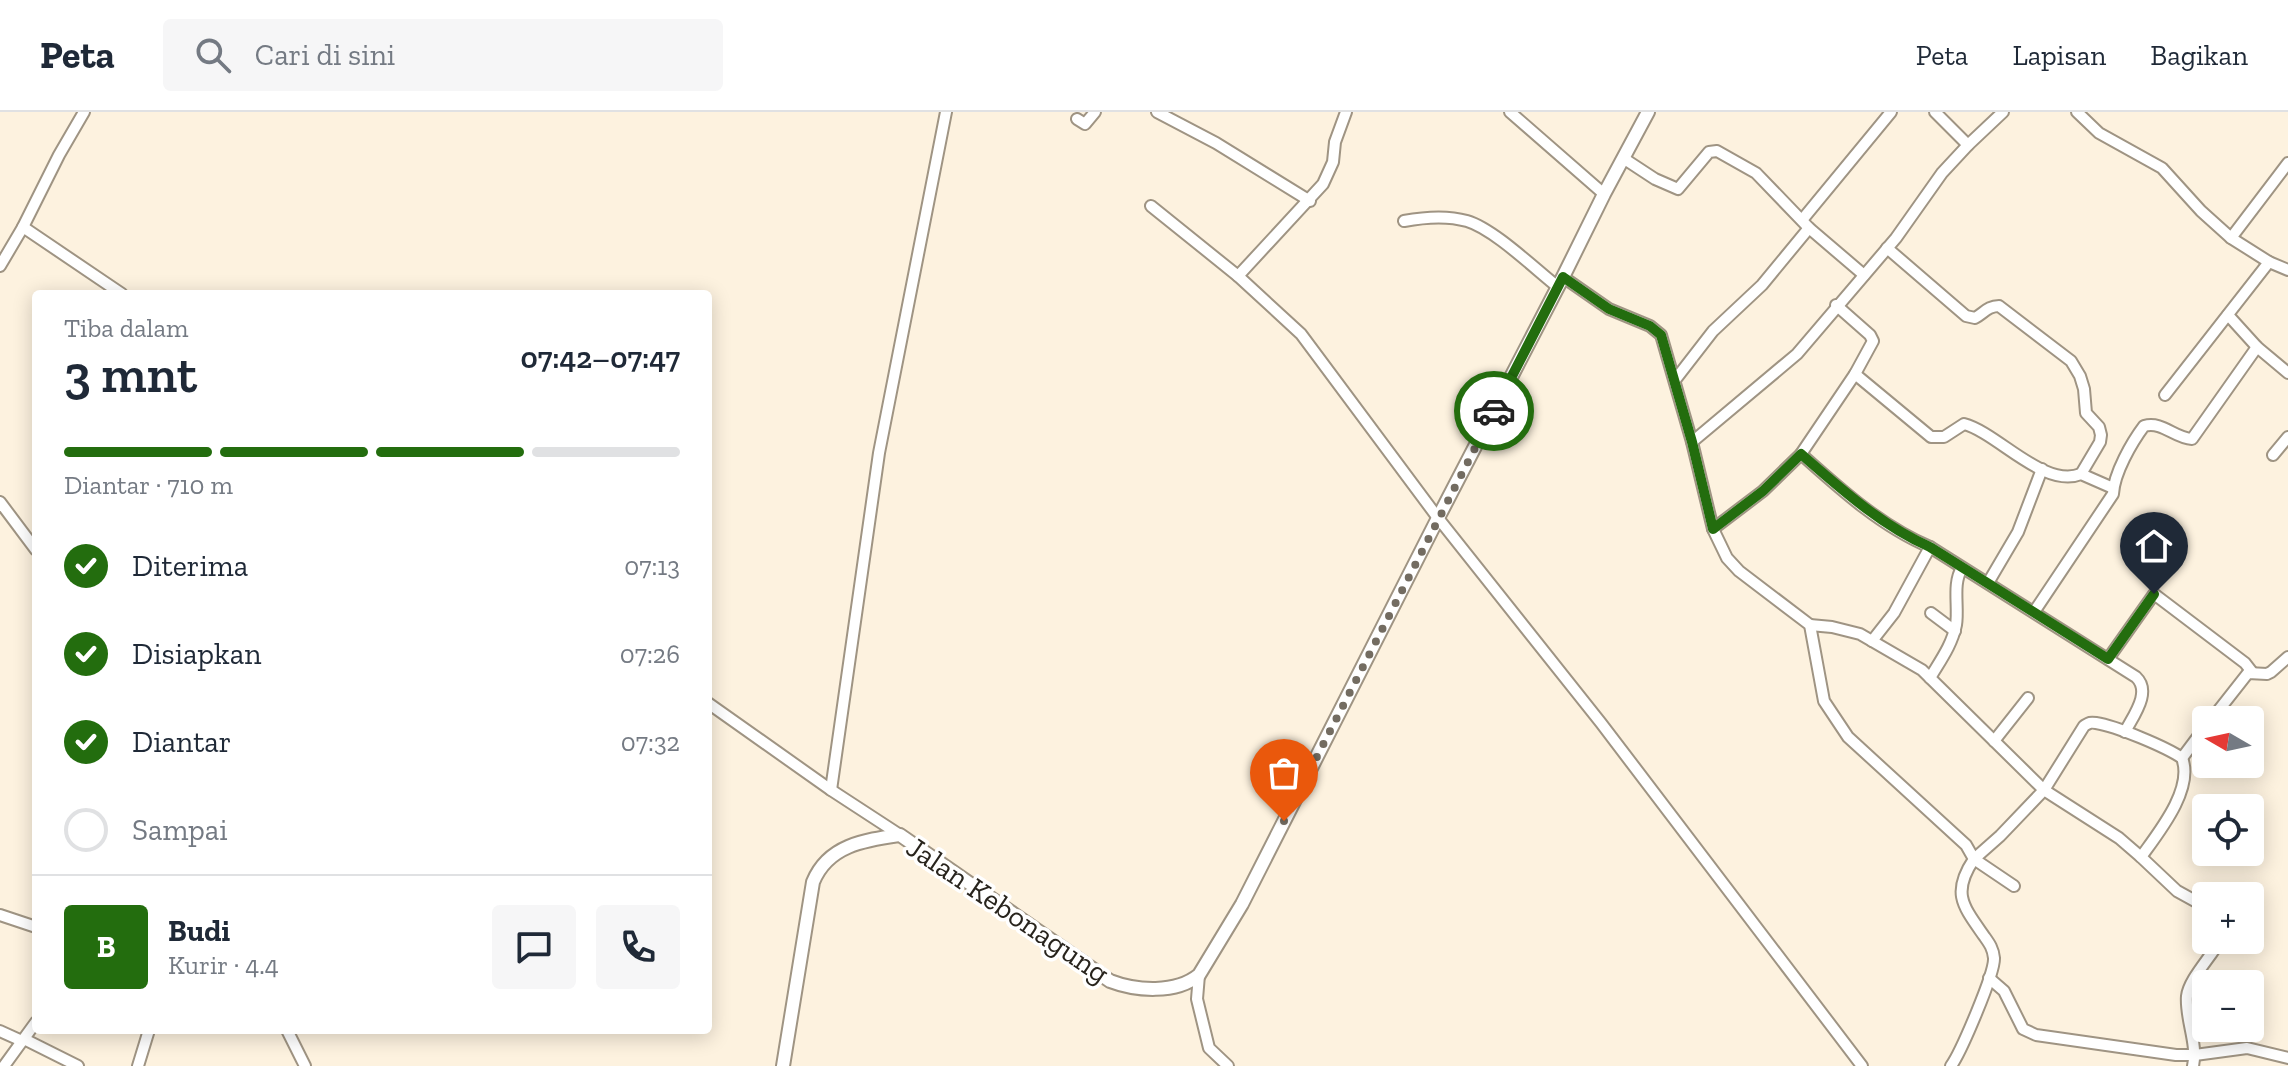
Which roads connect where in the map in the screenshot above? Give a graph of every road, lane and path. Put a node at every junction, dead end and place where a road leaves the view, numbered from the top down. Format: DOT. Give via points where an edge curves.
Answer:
graph roads {
  1 [pos="84,112"];
  2 [pos="946,112"];
  3 [pos="1095,112"];
  4 [pos="1157,112"];
  5 [pos="1346,112"];
  6 [pos="1510,112"];
  7 [pos="1648,112"];
  8 [pos="1891,112"];
  9 [pos="1935,112"];
  10 [pos="2003,112"];
  11 [pos="2077,112"];
  12 [pos="1077,119"];
  13 [pos="1968,145"];
  14 [pos="1623,158"];
  15 [pos="2288,163"];
  16 [pos="1604,194"];
  17 [pos="1310,201"];
  18 [pos="1151,206"];
  19 [pos="1404,221"];
  20 [pos="1806,224"];
  21 [pos="23,227"];
  22 [pos="2231,238"];
  23 [pos="1887,248"];
  24 [pos="2269,262"];
  25 [pos="0,266"];
  26 [pos="2288,270"];
  27 [pos="1864,275"];
  28 [pos="1238,276"];
  29 [pos="1561,282"];
  30 [pos="116,290"];
  31 [pos="1836,305"];
  32 [pos="2228,315"];
  33 [pos="2257,347"];
  34 [pos="2288,373"];
  35 [pos="1855,374"];
  36 [pos="1675,380"];
  37 [pos="2165,395"];
  38 [pos="2288,437"];
  39 [pos="1692,442"];
  40 [pos="1801,454"];
  41 [pos="2273,455"];
  42 [pos="2042,469"];
  43 [pos="2081,474"];
  44 [pos="2113,488"];
  45 [pos="0,502"];
  46 [pos="1438,518"];
  47 [pos="1713,529"];
  48 [pos="32,545"];
  49 [pos="1930,547"];
  50 [pos="1962,568"];
  51 [pos="1988,583"];
  52 [pos="2034,612"];
  53 [pos="1931,613"];
  54 [pos="1810,625"];
  55 [pos="1955,631"];
  56 [pos="1872,641"];
  57 [pos="2288,657"];
  58 [pos="2108,659"];
  59 [pos="2252,672"];
  60 [pos="1930,678"];
  61 [pos="2028,698"];
  62 [pos="712,706"];
  63 [pos="2222,706"];
  64 [pos="2125,732"];
  65 [pos="1994,741"];
  66 [pos="2192,745"];
  67 [pos="2182,758"];
  68 [pos="831,790"];
  69 [pos="2044,790"];
  70 [pos="900,835"];
  71 [pos="2141,857"];
  72 [pos="1974,859"];
  73 [pos="2014,886"];
  74 [pos="2192,899"];
  75 [pos="0,915"];
  76 [pos="32,926"];
  77 [pos="2211,954"];
  78 [pos="1199,975"];
  79 [pos="1989,978"];
  80 [pos="32,1028"];
  81 [pos="0,1031"];
  82 [pos="148,1034"];
  83 [pos="289,1034"];
  84 [pos="23,1040"];
  85 [pos="2288,1058"];
  86 [pos="2194,1060"];
  87 [pos="4,1066"];
  88 [pos="78,1066"];
  89 [pos="138,1066"];
  90 [pos="305,1066"];
  91 [pos="783,1066"];
  92 [pos="1228,1066"];
  93 [pos="1862,1066"];
  94 [pos="1951,1066"];
  1 -- 21 [label="street"];
  2 -- 68 [label="street" via="879,453"];
  3 -- 12 [label="street" via="1085,124"];
  4 -- 17 [label="street"];
  5 -- 17 [label="street" via="1333,162"];
  6 -- 16 [label="street"];
  7 -- 14 [label="main road"];
  8 -- 20 [label="street"];
  9 -- 13 [label="street"];
  10 -- 13 [label="street"];
  11 -- 22 [label="street" via="2099,133 2162,168"];
  13 -- 23 [label="street"];
  14 -- 16 [label="main road"];
  14 -- 20 [label="street" via="1678,189 1706,155 1717,151 1756,173"];
  15 -- 22 [label="street"];
  16 -- 29 [label="main road"];
  17 -- 28 [label="street"];
  18 -- 28 [label="street"];
  19 -- 29 [label="street" via="1430,216 1469,221"];
  20 -- 27 [label="street"];
  20 -- 36 [label="street" via="1762,285 1713,331"];
  21 -- 25 [label="street"];
  21 -- 30 [label="street"];
  22 -- 24 [label="street"];
  23 -- 27 [label="street"];
  23 -- 43 [label="street" via="1966,316 1975,318 1999,306 2071,361 2084,389 2086,413 2101,435"];
  24 -- 26 [label="street"];
  24 -- 32 [label="street"];
  27 -- 31 [label="street"];
  28 -- 46 [label="street" via="1301,334"];
  29 -- 36 [label="street" via="1655,329"];
  29 -- 46 [label="main road"];
  31 -- 35 [label="street" via="1873,341"];
  31 -- 39 [label="street" via="1797,354"];
  32 -- 33 [label="street"];
  32 -- 37 [label="street"];
  33 -- 34 [label="street"];
  33 -- 44 [label="street" via="2192,439 2160,425 2144,426"];
  35 -- 40 [label="street"];
  35 -- 42 [label="street" via="1931,437 1971,426"];
  36 -- 39 [label="street"];
  38 -- 41 [label="street"];
  39 -- 47 [label="street"];
  40 -- 47 [label="street"];
  40 -- 49 [label="street" via="1901,533"];
  42 -- 43 [label="street" via="2066,477"];
  42 -- 51 [label="street" via="2018,532"];
  43 -- 44 [label="street"];
  44 -- 52 [label="street"];
  45 -- 48 [label="street"];
  46 -- 78 [label="main road" via="1242,904"];
  46 -- 93 [label="street"];
  47 -- 54 [label="street" via="1733,566"];
  49 -- 50 [label="street"];
  49 -- 56 [label="street" via="1894,613"];
  50 -- 51 [label="street"];
  50 -- 55 [label="street"];
  51 -- 52 [label="street"];
  52 -- 58 [label="street"];
  53 -- 55 [label="street"];
  54 -- 56 [label="street"];
  54 -- 72 [label="street" via="1824,701 1848,737 1966,845"];
  55 -- 60 [label="street"];
  56 -- 60 [label="street"];
  57 -- 59 [label="street" via="2267,674"];
  58 -- 59 [label="street" via="2154,594"];
  58 -- 64 [label="street" via="2143,687"];
  59 -- 63 [label="street"];
  60 -- 65 [label="street"];
  61 -- 65 [label="street"];
  62 -- 68 [label="street"];
  64 -- 67 [label="street"];
  64 -- 69 [label="street" via="2088,723"];
  65 -- 69 [label="street"];
  66 -- 67 [label="street"];
  67 -- 71 [label="street" via="2181,790"];
  68 -- 70 [label="street"];
  69 -- 71 [label="street"];
  69 -- 72 [label="street"];
  70 -- 78 [label="main road, Jalan Kebonagung" via="1110,981 1129,988 1166,988"];
  70 -- 91 [label="main road, Jalan Kebonagung" via="852,844 817,873"];
  71 -- 74 [label="street"];
  72 -- 73 [label="street"];
  72 -- 79 [label="street" via="1961,900 1991,946"];
  75 -- 76 [label="street"];
  77 -- 86 [label="street" via="2188,991"];
  78 -- 92 [label="street" via="1197,999 1209,1048"];
  79 -- 86 [label="street" via="2004,991 2029,1033"];
  79 -- 94 [label="street"];
  80 -- 84 [label="street"];
  81 -- 84 [label="street"];
  82 -- 89 [label="street"];
  83 -- 90 [label="street"];
  84 -- 87 [label="street"];
  84 -- 88 [label="street"];
  85 -- 86 [label="street" via="2247,1048"];
}
